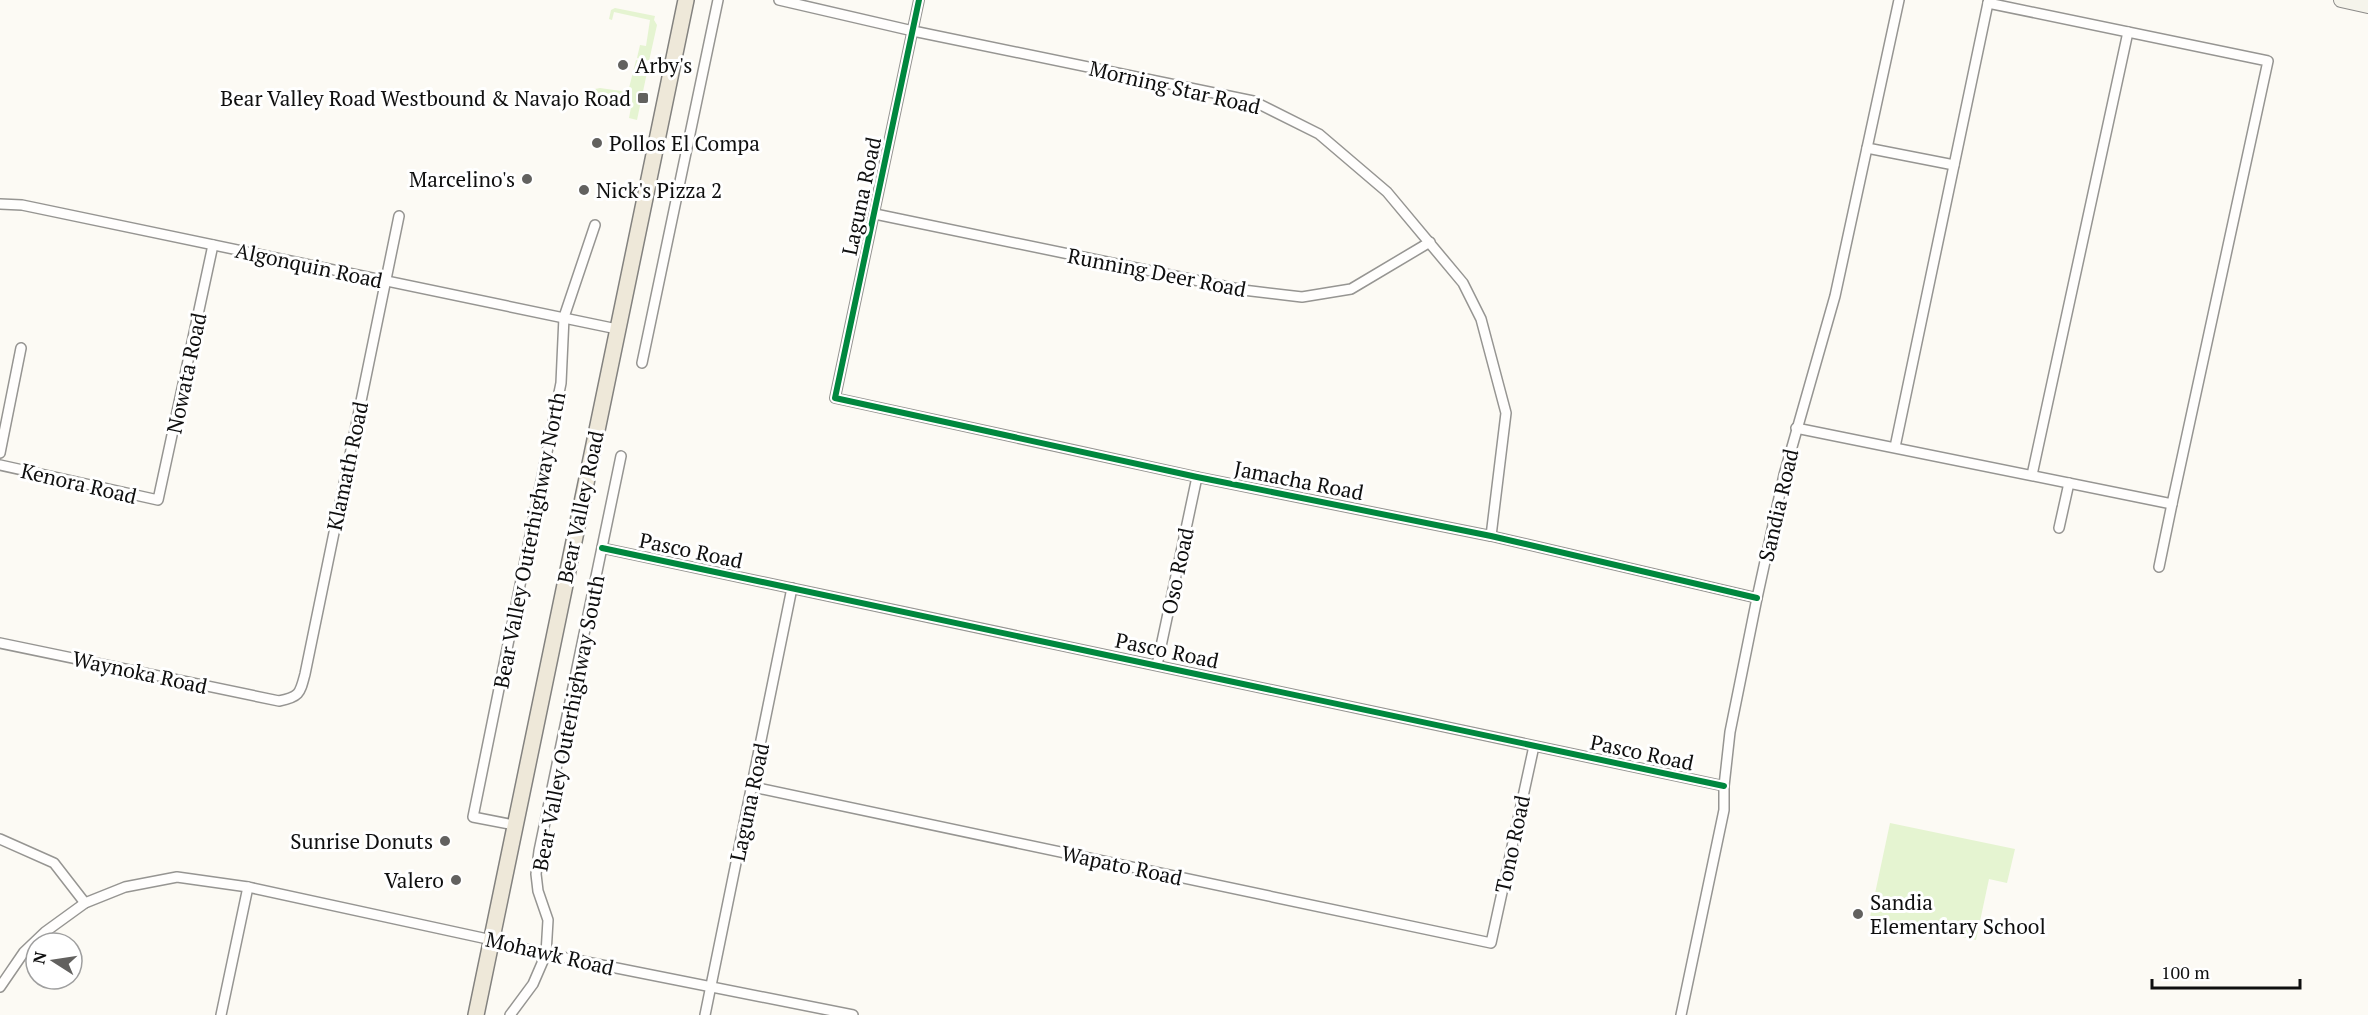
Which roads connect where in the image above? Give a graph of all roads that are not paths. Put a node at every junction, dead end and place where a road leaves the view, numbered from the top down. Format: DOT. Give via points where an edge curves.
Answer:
graph roads {
  1 [pos="686,0"];
  2 [pos="718,0"];
  3 [pos="779,0"];
  4 [pos="919,0"];
  5 [pos="1899,0"];
  6 [pos="2341,0"];
  7 [pos="1989,2"];
  8 [pos="2368,6"];
  9 [pos="913,31"];
  10 [pos="2128,32"];
  11 [pos="1867,148"];
  12 [pos="1954,165"];
  13 [pos="0,204"];
  14 [pos="875,214"];
  15 [pos="399,216"];
  16 [pos="595,225"];
  17 [pos="1430,242"];
  18 [pos="213,245"];
  19 [pos="385,281"];
  20 [pos="564,317"];
  21 [pos="617,329"];
  22 [pos="21,348"];
  23 [pos="642,363"];
  24 [pos="835,398"];
  25 [pos="1796,428"];
  26 [pos="1895,447"];
  27 [pos="0,453"];
  28 [pos="621,456"];
  29 [pos="0,465"];
  30 [pos="2032,475"];
  31 [pos="1197,477"];
  32 [pos="2069,483"];
  33 [pos="158,500"];
  34 [pos="2172,504"];
  35 [pos="2059,528"];
  36 [pos="1491,536"];
  37 [pos="602,548"];
  38 [pos="2159,567"];
  39 [pos="792,588"];
  40 [pos="1757,598"];
  41 [pos="0,643"];
  42 [pos="1157,665"];
  43 [pos="279,701"];
  44 [pos="1534,746"];
  45 [pos="1724,786"];
  46 [pos="753,787"];
  47 [pos="514,825"];
  48 [pos="0,839"];
  49 [pos="248,887"];
  50 [pos="85,903"];
  51 [pos="492,940"];
  52 [pos="1491,943"];
  53 [pos="546,954"];
  54 [pos="0,987"];
  55 [pos="711,987"];
  56 [pos="221,1015"];
  57 [pos="476,1015"];
  58 [pos="510,1015"];
  59 [pos="705,1015"];
  60 [pos="853,1015"];
  61 [pos="1681,1015"];
  1 -- 21 [label="main road, Bear Valley Road"];
  2 -- 23 [label="street"];
  3 -- 9 [label="street, Morning Star Road"];
  4 -- 9 [label="street, Laguna Road"];
  5 -- 11 [label="street, Sandia Road"];
  6 -- 8 [label="street"];
  7 -- 10 [label="street"];
  7 -- 12 [label="street"];
  9 -- 14 [label="street, Laguna Road"];
  9 -- 17 [label="street, Morning Star Road" via="1253,100 1319,134 1387,192"];
  10 -- 30 [label="street"];
  10 -- 34 [label="street" via="2268,62"];
  11 -- 12 [label="street"];
  11 -- 25 [label="street, Sandia Road" via="1834,296"];
  12 -- 26 [label="street"];
  13 -- 18 [label="street, Algonquin Road" via="22,205"];
  14 -- 17 [label="street, Running Deer Road" via="1243,290 1302,297 1352,289"];
  14 -- 24 [label="street, Laguna Road"];
  15 -- 19 [label="street, Klamath Road"];
  16 -- 20 [label="street, Bear Valley Outerhighway North"];
  17 -- 36 [label="street, Morning Star Road" via="1463,283 1481,319 1506,413"];
  18 -- 19 [label="street, Algonquin Road"];
  18 -- 33 [label="street, Nowata Road"];
  19 -- 20 [label="street, Algonquin Road"];
  19 -- 43 [label="street, Klamath Road" via="301,690 294,698"];
  20 -- 21 [label="street, Algonquin Road"];
  20 -- 47 [label="street, Bear Valley Outerhighway North" via="561,383 473,817"];
  21 -- 47 [label="main road, Bear Valley Road"];
  22 -- 27 [label="street"];
  24 -- 31 [label="street, Jamacha Road"];
  25 -- 26 [label="street"];
  25 -- 40 [label="street, Sandia Road"];
  26 -- 30 [label="street"];
  28 -- 37 [label="street, Bear Valley Outerhighway South"];
  29 -- 33 [label="street, Kenora Road"];
  30 -- 32 [label="street"];
  31 -- 36 [label="street, Jamacha Road"];
  31 -- 42 [label="street, Oso Road"];
  32 -- 34 [label="street"];
  32 -- 35 [label="street"];
  34 -- 38 [label="street"];
  36 -- 40 [label="street, Jamacha Road"];
  37 -- 39 [label="street, Pasco Road"];
  37 -- 53 [label="street, Bear Valley Outerhighway South" via="539,851 536,874 548,920"];
  39 -- 42 [label="street, Pasco Road"];
  39 -- 46 [label="street, Laguna Road"];
  40 -- 45 [label="street, Sandia Road" via="1730,732"];
  41 -- 43 [label="street, Waynoka Road"];
  42 -- 44 [label="street, Pasco Road"];
  44 -- 45 [label="street, Pasco Road"];
  44 -- 52 [label="street, Tono Road"];
  45 -- 61 [label="street, Sandia Road" via="1724,810"];
  46 -- 52 [label="street, Wapato Road"];
  46 -- 55 [label="street, Laguna Road"];
  47 -- 51 [label="main road, Bear Valley Road"];
  48 -- 50 [label="street" via="54,863"];
  49 -- 50 [label="street, Mohawk Road" via="177,877 125,887"];
  49 -- 51 [label="street, Mohawk Road"];
  49 -- 56 [label="street"];
  50 -- 54 [label="street, Mohawk Road" via="24,952"];
  51 -- 53 [label="street, Mohawk Road"];
  51 -- 57 [label="main road, Bear Valley Road"];
  53 -- 55 [label="street, Mohawk Road"];
  53 -- 58 [label="street, Bear Valley Outerhighway South" via="533,984"];
  55 -- 59 [label="street, Laguna Road"];
  55 -- 60 [label="street, Mohawk Road"];
}
